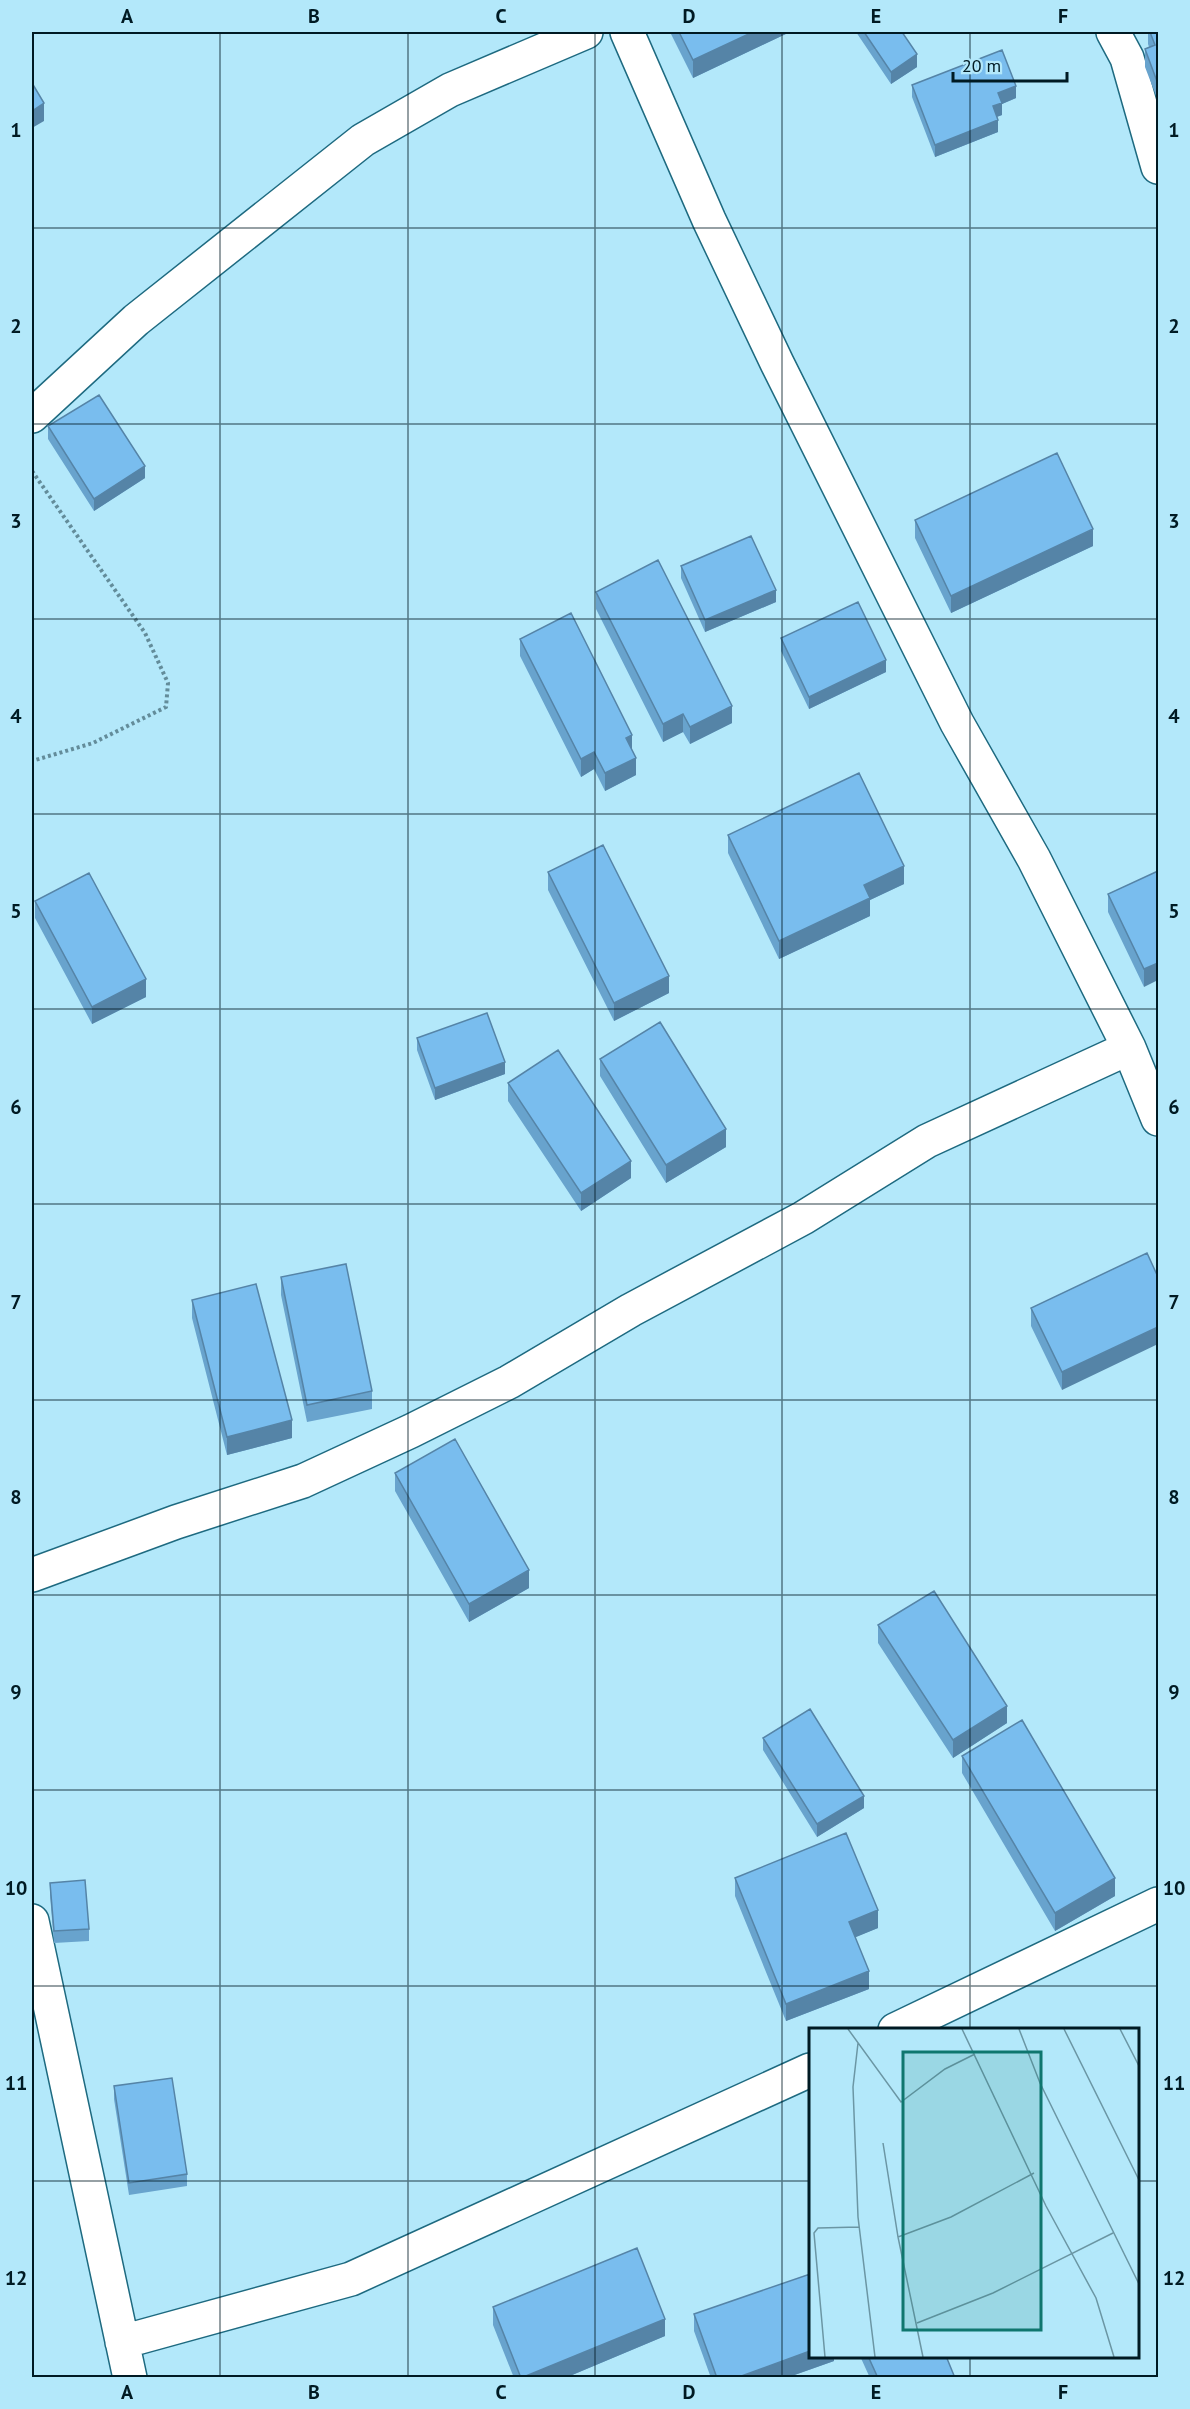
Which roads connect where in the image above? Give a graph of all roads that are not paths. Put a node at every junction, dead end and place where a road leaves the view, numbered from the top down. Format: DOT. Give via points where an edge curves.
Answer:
graph roads {
  1 [pos="586,32"];
  2 [pos="627,32"];
  3 [pos="1113,32"];
  4 [pos="1158,167"];
  5 [pos="32,416"];
  6 [pos="1129,1048"];
  7 [pos="1158,1119"];
  8 [pos="32,1575"];
  9 [pos="1158,1904"];
  10 [pos="32,1921"];
  11 [pos="900,2028"];
  12 [pos="809,2070"];
  13 [pos="122,2342"];
  14 [pos="130,2378"];
  1 -- 5 [label="street" via="450,90 363,140 136,320"];
  2 -- 6 [label="street" via="777,363 957,723 1034,859"];
  3 -- 4 [label="street" via="1127,58"];
  6 -- 7 [label="street"];
  6 -- 8 [label="street" via="927,1141 803,1218 631,1310 509,1382 411,1431 303,1481"];
  9 -- 11 [label="street"];
  10 -- 13 [label="street"];
  12 -- 13 [label="street" via="351,2279"];
  13 -- 14 [label="street"];
}
